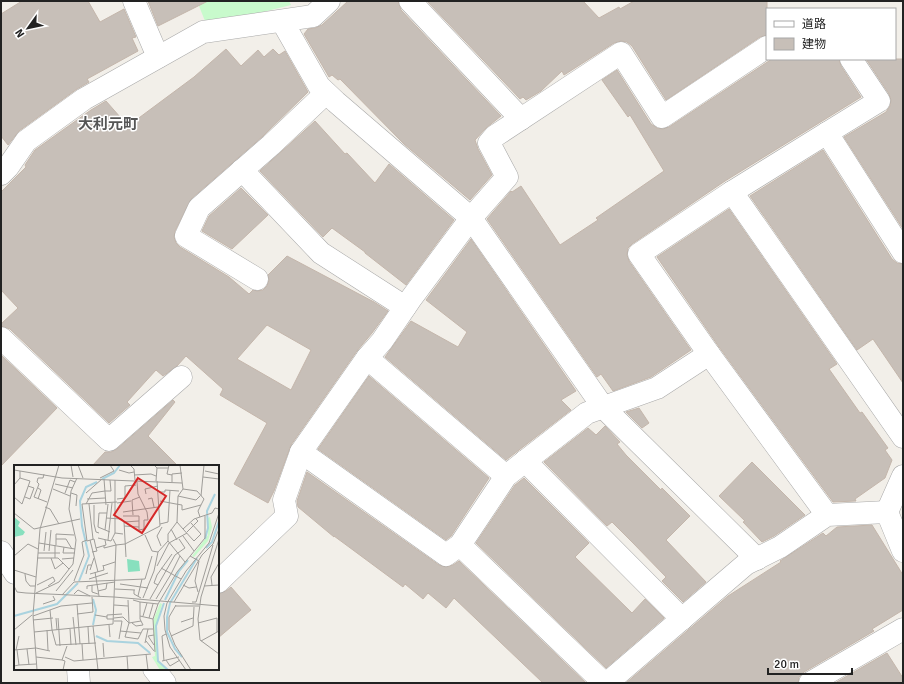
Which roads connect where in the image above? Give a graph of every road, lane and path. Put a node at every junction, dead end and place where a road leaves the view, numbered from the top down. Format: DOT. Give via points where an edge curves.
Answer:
graph roads {
  1 [pos="134,1"];
  2 [pos="329,1"];
  3 [pos="410,1"];
  4 [pos="282,21"];
  5 [pos="766,48"];
  6 [pos="158,58"];
  7 [pos="852,60"];
  8 [pos="326,92"];
  9 [pos="521,119"];
  10 [pos="826,133"];
  11 [pos="5,162"];
  12 [pos="242,170"];
  13 [pos="732,192"];
  14 [pos="471,218"];
  15 [pos="903,252"];
  16 [pos="257,279"];
  17 [pos="405,307"];
  18 [pos="1,338"];
  19 [pos="709,354"];
  20 [pos="367,358"];
  21 [pos="181,377"];
  22 [pos="603,407"];
  23 [pos="903,437"];
  24 [pos="301,452"];
  25 [pos="525,461"];
  26 [pos="506,476"];
  27 [pos="903,476"];
  28 [pos="887,512"];
  29 [pos="827,515"];
  30 [pos="460,545"];
  31 [pos="903,551"];
  32 [pos="757,559"];
  33 [pos="219,581"];
  34 [pos="682,619"];
  35 [pos="903,629"];
  36 [pos="78,670"];
  37 [pos="155,670"];
  38 [pos="79,683"];
  39 [pos="165,683"];
  40 [pos="604,683"];
  41 [pos="607,683"];
  42 [pos="810,683"];
  1 -- 6 [label="street"];
  2 -- 4 [label="street" via="313,16"];
  3 -- 9 [label="street"];
  4 -- 6 [label="street" via="203,32"];
  4 -- 8 [label="street" via="319,86"];
  5 -- 9 [label="street" via="662,117 621,53"];
  6 -- 11 [label="street" via="84,100 26,141"];
  7 -- 10 [label="street" via="879,101"];
  8 -- 12 [label="street"];
  8 -- 14 [label="street"];
  9 -- 14 [label="street" via="489,143 507,177"];
  10 -- 13 [label="street"];
  10 -- 15 [label="street"];
  12 -- 16 [label="street" via="199,208 186,236"];
  12 -- 17 [label="street" via="321,253"];
  13 -- 19 [label="street" via="639,254"];
  13 -- 23 [label="street"];
  14 -- 17 [label="street"];
  14 -- 22 [label="street"];
  17 -- 20 [label="street"];
  18 -- 21 [label="street" via="109,440"];
  19 -- 22 [label="street" via="657,388"];
  19 -- 29 [label="street"];
  20 -- 24 [label="street"];
  20 -- 26 [label="street"];
  22 -- 25 [label="street" via="587,413"];
  22 -- 32 [label="street"];
  24 -- 30 [label="street" via="446,555"];
  24 -- 33 [label="street" via="284,500 287,516"];
  25 -- 26 [label="street"];
  25 -- 34 [label="street"];
  26 -- 30 [label="street"];
  27 -- 28 [label="street"];
  28 -- 29 [label="street"];
  28 -- 31 [label="street"];
  29 -- 32 [label="street" via="780,547"];
  30 -- 40 [label="street"];
  32 -- 34 [label="street" via="746,564"];
  34 -- 41 [label="street"];
  35 -- 42 [label="street"];
  36 -- 38 [label="street"];
  37 -- 39 [label="street"];
}
